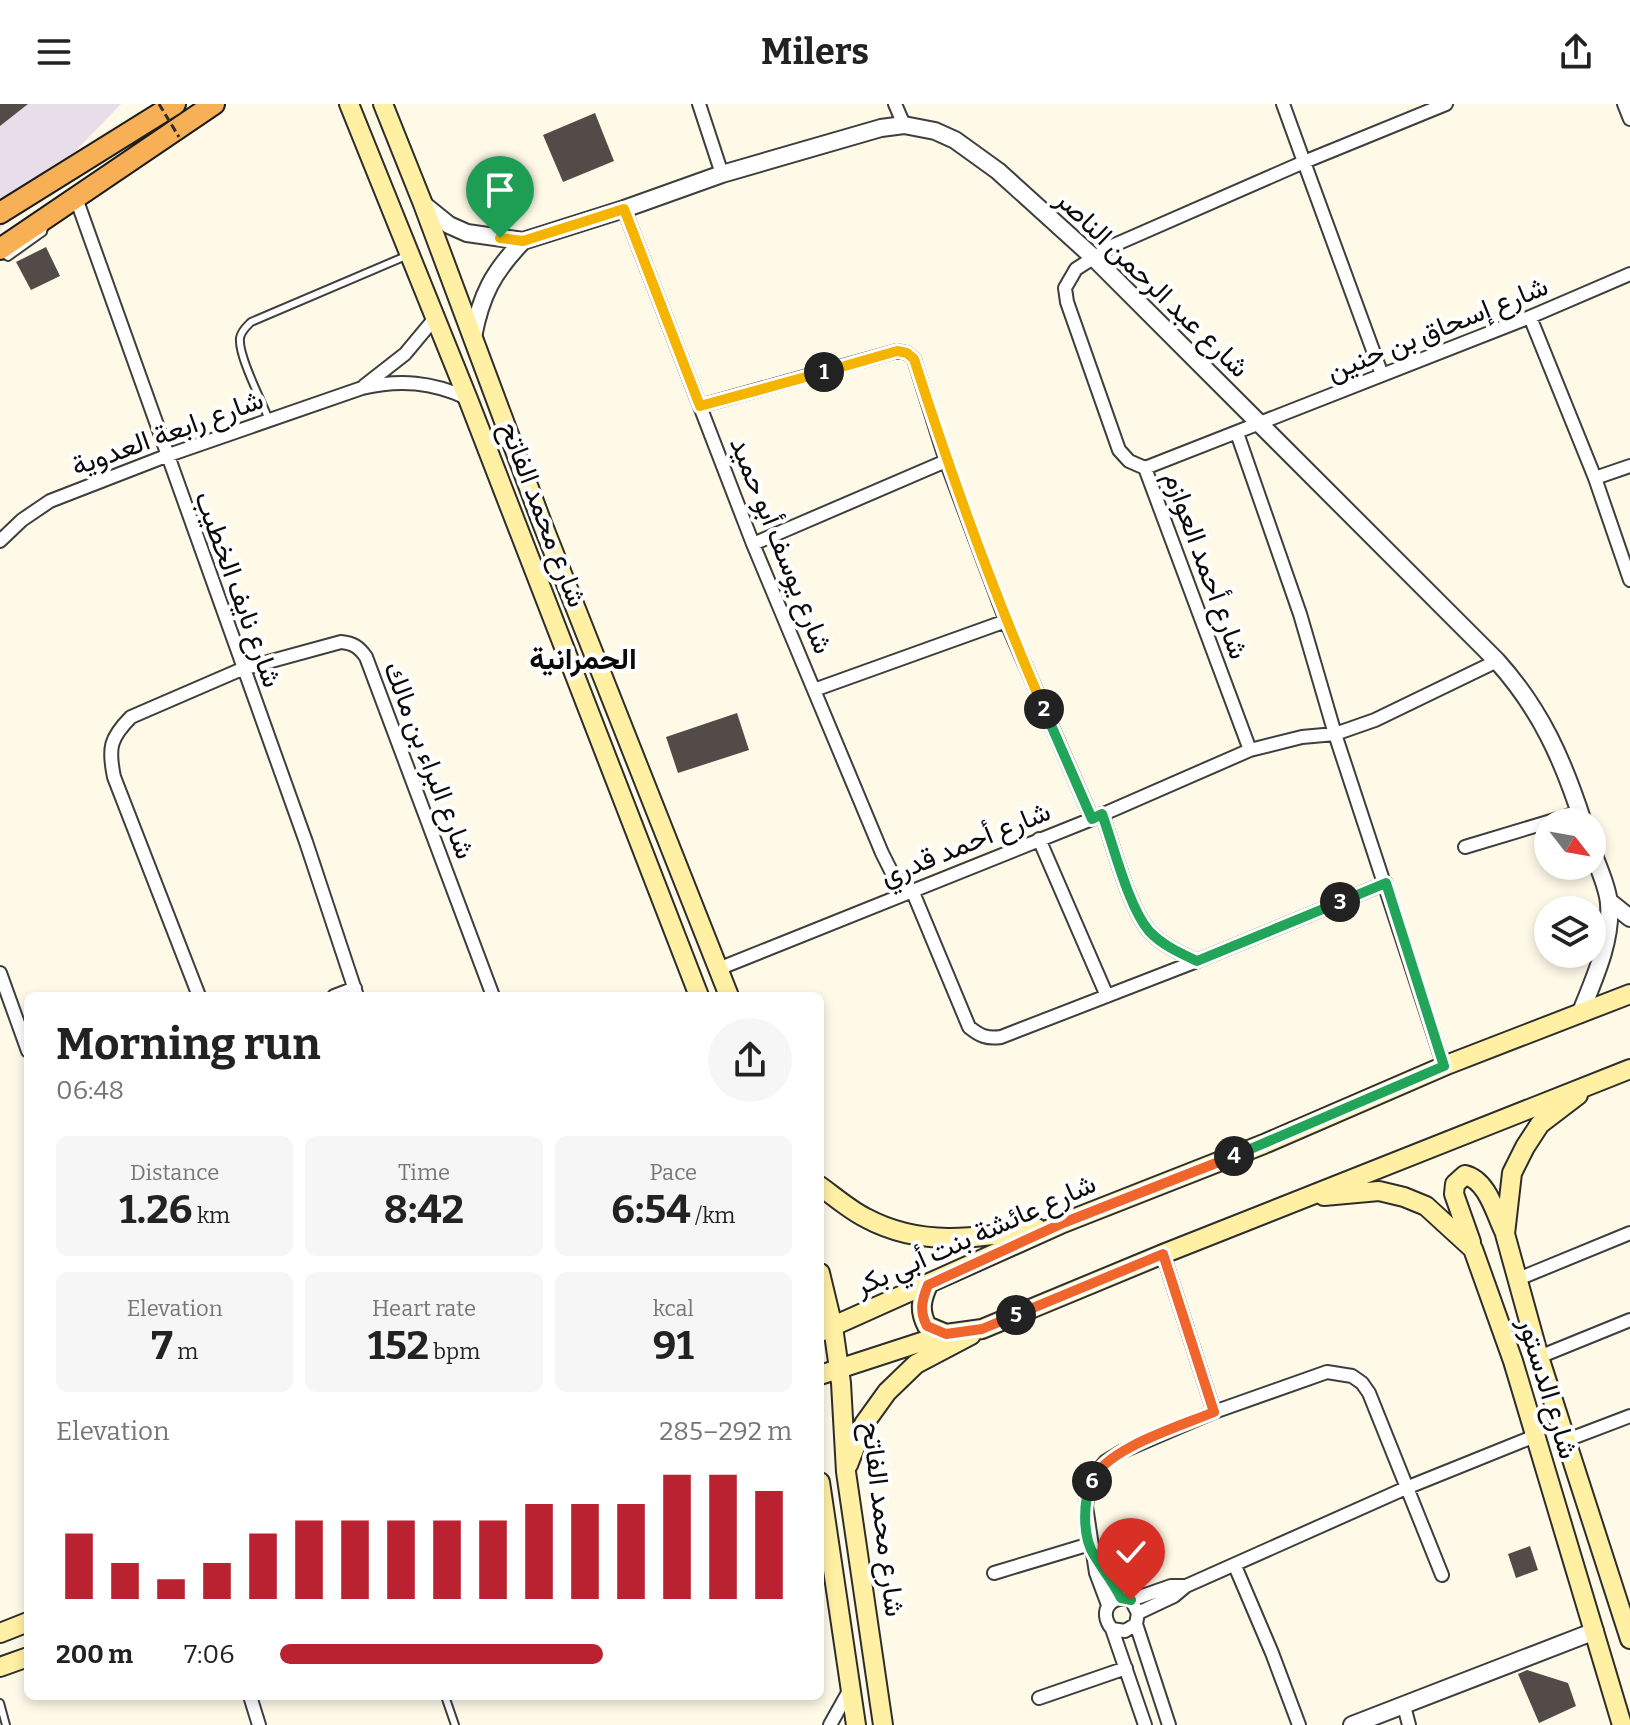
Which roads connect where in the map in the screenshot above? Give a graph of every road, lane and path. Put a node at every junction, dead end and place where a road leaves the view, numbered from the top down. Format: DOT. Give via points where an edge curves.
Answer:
graph roads {
  1 [pos="159,104"];
  2 [pos="175,104"];
  3 [pos="214,104"];
  4 [pos="383,104"];
  5 [pos="699,104"];
  6 [pos="895,104"];
  7 [pos="1283,104"];
  8 [pos="1446,104"];
  9 [pos="1624,104"];
  10 [pos="348,108"];
  11 [pos="1630,119"];
  12 [pos="904,125"];
  13 [pos="179,137"];
  14 [pos="1304,162"];
  15 [pos="722,174"];
  16 [pos="76,198"];
  17 [pos="423,204"];
  18 [pos="624,209"];
  19 [pos="0,213"];
  20 [pos="523,241"];
  21 [pos="0,251"];
  22 [pos="409,255"];
  23 [pos="1093,257"];
  24 [pos="1630,274"];
  25 [pos="1530,317"];
  26 [pos="435,318"];
  27 [pos="473,337"];
  28 [pos="1382,375"];
  29 [pos="362,388"];
  30 [pos="468,399"];
  31 [pos="700,406"];
  32 [pos="269,420"];
  33 [pos="1260,424"];
  34 [pos="1237,433"];
  35 [pos="166,456"];
  36 [pos="946,461"];
  37 [pos="1630,466"];
  38 [pos="1145,468"];
  39 [pos="1595,478"];
  40 [pos="0,541"];
  41 [pos="753,544"];
  42 [pos="1630,578"];
  43 [pos="1006,621"];
  44 [pos="1497,661"];
  45 [pos="242,669"];
  46 [pos="814,690"];
  47 [pos="1335,734"];
  48 [pos="1250,750"];
  49 [pos="1579,808"];
  50 [pos="1097,816"];
  51 [pos="1534,826"];
  52 [pos="1039,839"];
  53 [pos="1465,847"];
  54 [pos="1603,880"];
  55 [pos="1386,883"];
  56 [pos="912,890"];
  57 [pos="1610,902"];
  58 [pos="1630,918"];
  59 [pos="1197,961"];
  60 [pos="718,969"];
  61 [pos="0,973"];
  62 [pos="197,992"];
  63 [pos="356,992"];
  64 [pos="492,992"];
  65 [pos="697,992"];
  66 [pos="727,992"];
  67 [pos="1630,994"];
  68 [pos="1107,996"];
  69 [pos="1580,1014"];
  70 [pos="24,1040"];
  71 [pos="1444,1066"];
  72 [pos="1630,1069"];
  73 [pos="1596,1081"];
  74 [pos="824,1189"];
  75 [pos="1306,1197"];
  76 [pos="1063,1223"];
  77 [pos="1630,1233"];
  78 [pos="1505,1234"];
  79 [pos="1473,1249"];
  80 [pos="1163,1254"];
  81 [pos="1518,1279"];
  82 [pos="928,1285"];
  83 [pos="824,1306"];
  84 [pos="1630,1320"];
  85 [pos="982,1329"];
  86 [pos="827,1330"];
  87 [pos="946,1334"];
  88 [pos="1539,1357"];
  89 [pos="839,1368"];
  90 [pos="824,1374"];
  91 [pos="1214,1412"];
  92 [pos="1630,1416"];
  93 [pos="1535,1436"];
  94 [pos="1567,1440"];
  95 [pos="846,1472"];
  96 [pos="1406,1488"];
  97 [pos="824,1511"];
  98 [pos="1091,1549"];
  99 [pos="1235,1566"];
  100 [pos="994,1573"];
  101 [pos="1442,1575"];
  102 [pos="1186,1586"];
  103 [pos="1126,1599"];
  104 [pos="1108,1605"];
  105 [pos="1625,1605"];
  106 [pos="1137,1618"];
  107 [pos="24,1624"];
  108 [pos="1112,1629"];
  109 [pos="1595,1631"];
  110 [pos="0,1633"];
  111 [pos="1630,1639"];
  112 [pos="24,1658"];
  113 [pos="0,1667"];
  114 [pos="1126,1668"];
  115 [pos="849,1691"];
  116 [pos="1039,1698"];
  117 [pos="251,1700"];
  118 [pos="446,1700"];
  119 [pos="0,1703"];
  120 [pos="1404,1706"];
  121 [pos="6,1725"];
  122 [pos="259,1725"];
  123 [pos="455,1725"];
  124 [pos="830,1725"];
  125 [pos="856,1725"];
  126 [pos="883,1725"];
  127 [pos="1145,1725"];
  128 [pos="1169,1725"];
  129 [pos="1299,1725"];
  130 [pos="1352,1725"];
  131 [pos="1409,1725"];
  132 [pos="1622,1725"];
  1 -- 13 [label="path, bridge"];
  2 -- 19 [label="highway"];
  3 -- 16 [label="highway"];
  4 -- 17 [label="main road, شارع محمد الفاتح"];
  5 -- 15 [label="street"];
  6 -- 12 [label="street"];
  7 -- 14 [label="street"];
  8 -- 14 [label="street"];
  9 -- 11 [label="street"];
  10 -- 22 [label="main road, شارع محمد الفاتح"];
  12 -- 15 [label="street, شارع عبد الرحمن الناصر"];
  12 -- 23 [label="street, شارع عبد الرحمن الناصر" via="935,131 978,155"];
  14 -- 23 [label="street"];
  14 -- 28 [label="street"];
  15 -- 18 [label="street, شارع عبد الرحمن الناصر"];
  16 -- 21 [label="highway"];
  16 -- 35 [label="street, شارع نايف الخطيب"];
  17 -- 20 [label="street, شارع عبد الرحمن الناصر" via="467,233"];
  17 -- 27 [label="main road, شارع محمد الفاتح"];
  18 -- 20 [label="street, شارع عبد الرحمن الناصر"];
  18 -- 31 [label="street, شارع يوسف أبو حميد"];
  20 -- 27 [label="street" via="488,285"];
  22 -- 26 [label="main road, شارع محمد الفاتح"];
  22 -- 32 [label="lane" via="245,328 240,337 246,364"];
  23 -- 33 [label="street, شارع عبد الرحمن الناصر"];
  23 -- 38 [label="street" via="1069,278 1067,302 1119,450"];
  24 -- 25 [label="street, شارع إسحاق بن حنين"];
  25 -- 28 [label="street, شارع إسحاق بن حنين"];
  25 -- 39 [label="street"];
  26 -- 29 [label="street, شارع رابعة العدوية" via="405,354"];
  26 -- 30 [label="main road, شارع محمد الفاتح"];
  27 -- 60 [label="main road, شارع محمد الفاتح"];
  28 -- 33 [label="street, شارع إسحاق بن حنين"];
  29 -- 30 [label="street, شارع رابعة العدوية" via="416,382"];
  29 -- 32 [label="street, شارع رابعة العدوية"];
  30 -- 65 [label="main road, شارع محمد الفاتح"];
  31 -- 36 [label="street" via="897,351 907,353 914,359"];
  31 -- 41 [label="street, شارع يوسف أبو حميد"];
  32 -- 35 [label="street, شارع رابعة العدوية"];
  33 -- 34 [label="street, شارع أحمد العوازم"];
  33 -- 44 [label="street, شارع عبد الرحمن الناصر"];
  34 -- 38 [label="street, شارع أحمد العوازم"];
  34 -- 47 [label="street"];
  35 -- 40 [label="street, شارع رابعة العدوية" via="50,501"];
  35 -- 45 [label="street, شارع نايف الخطيب"];
  36 -- 41 [label="street"];
  36 -- 43 [label="street"];
  37 -- 39 [label="street"];
  38 -- 48 [label="street, شارع أحمد العوازم"];
  39 -- 42 [label="street"];
  41 -- 46 [label="street, شارع يوسف أبو حميد"];
  43 -- 46 [label="street"];
  43 -- 50 [label="street"];
  44 -- 47 [label="street, شارع أحمد قدري" via="1398,710"];
  44 -- 49 [label="street, شارع عبد الرحمن الناصر" via="1539,715"];
  45 -- 62 [label="street, شارع البراء بن مالك" via="131,717 118,730 110,756"];
  45 -- 63 [label="street, شارع نايف الخطيب"];
  45 -- 64 [label="street, شارع البراء بن مالك" via="341,642 361,649"];
  46 -- 56 [label="street, شارع يوسف أبو حميد" via="882,853 892,873"];
  47 -- 48 [label="street, شارع أحمد قدري"];
  47 -- 55 [label="street"];
  48 -- 50 [label="street, شارع أحمد قدري"];
  50 -- 52 [label="street, شارع أحمد قدري"];
  50 -- 59 [label="street" via="1138,915 1165,944"];
  51 -- 53 [label="street"];
  52 -- 56 [label="street, شارع أحمد قدري"];
  52 -- 68 [label="street"];
  54 -- 57 [label="street"];
  55 -- 59 [label="street"];
  55 -- 71 [label="street"];
  56 -- 60 [label="street, شارع أحمد قدري"];
  56 -- 68 [label="street, شارع يوسف أبو حميد" via="969,1027 979,1035 1001,1037"];
  57 -- 58 [label="street"];
  57 -- 69 [label="street" via="1603,952"];
  59 -- 68 [label="street"];
  60 -- 66 [label="main road, شارع محمد الفاتح"];
  61 -- 70 [label="street"];
  67 -- 69 [label="main road, شارع عائشة بنت أبي بكر"];
  69 -- 71 [label="main road, شارع عائشة بنت أبي بكر"];
  71 -- 76 [label="main road, شارع عائشة بنت أبي بكر"];
  72 -- 73 [label="main road"];
  73 -- 75 [label="main road"];
  73 -- 78 [label="main road, شارع الدستور" via="1540,1124 1525,1147 1512,1173"];
  74 -- 76 [label="main road" via="864,1217 922,1237 969,1239"];
  75 -- 79 [label="main road, شارع الدستور" via="1379,1191 1404,1197 1426,1206"];
  75 -- 80 [label="main road"];
  76 -- 82 [label="main road, شارع عائشة بنت أبي بكر"];
  77 -- 81 [label="street"];
  78 -- 79 [label="main road" via="1482,1186 1465,1175 1455,1184 1454,1194"];
  78 -- 81 [label="main road, شارع الدستور"];
  79 -- 93 [label="main road, شارع الدستور"];
  80 -- 85 [label="main road"];
  80 -- 91 [label="street"];
  81 -- 88 [label="main road, شارع الدستور"];
  82 -- 86 [label="main road, شارع عائشة بنت أبي بكر"];
  82 -- 87 [label="main road" via="922,1316 927,1326"];
  83 -- 86 [label="main road, شارع محمد الفاتح"];
  84 -- 88 [label="street"];
  85 -- 87 [label="main road"];
  85 -- 95 [label="main road" via="916,1364 887,1392 864,1424"];
  86 -- 89 [label="main road, شارع محمد الفاتح"];
  87 -- 89 [label="main road"];
  88 -- 94 [label="main road, شارع الدستور"];
  89 -- 90 [label="main road"];
  89 -- 95 [label="main road, شارع محمد الفاتح"];
  91 -- 96 [label="street" via="1327,1372 1352,1376 1369,1393"];
  91 -- 98 [label="street" via="1106,1461 1088,1490"];
  92 -- 94 [label="street"];
  93 -- 96 [label="street"];
  93 -- 109 [label="main road, شارع الدستور"];
  94 -- 105 [label="main road, شارع الدستور"];
  95 -- 126 [label="main road, شارع محمد الفاتح"];
  96 -- 99 [label="street"];
  96 -- 101 [label="street"];
  97 -- 115 [label="main road, شارع محمد الفاتح"];
  98 -- 100 [label="street"];
  98 -- 103 [label="street"];
  98 -- 104 [label="street"];
  99 -- 102 [label="street"];
  99 -- 129 [label="street"];
  102 -- 103 [label="street"];
  102 -- 106 [label="street"];
  103 -- 104 [label="street"];
  103 -- 106 [label="street"];
  104 -- 108 [label="street" via="1105,1618"];
  105 -- 111 [label="main road, شارع الدستور"];
  106 -- 108 [label="street" via="1125,1631"];
  106 -- 128 [label="street"];
  107 -- 110 [label="main road"];
  108 -- 114 [label="street"];
  109 -- 120 [label="street"];
  109 -- 132 [label="main road, شارع الدستور"];
  112 -- 113 [label="main road"];
  114 -- 116 [label="street"];
  114 -- 127 [label="street"];
  115 -- 124 [label="street"];
  115 -- 125 [label="main road, شارع محمد الفاتح"];
  117 -- 122 [label="street"];
  118 -- 123 [label="lane"];
  119 -- 121 [label="lane"];
  120 -- 130 [label="street"];
  120 -- 131 [label="street"];
}
